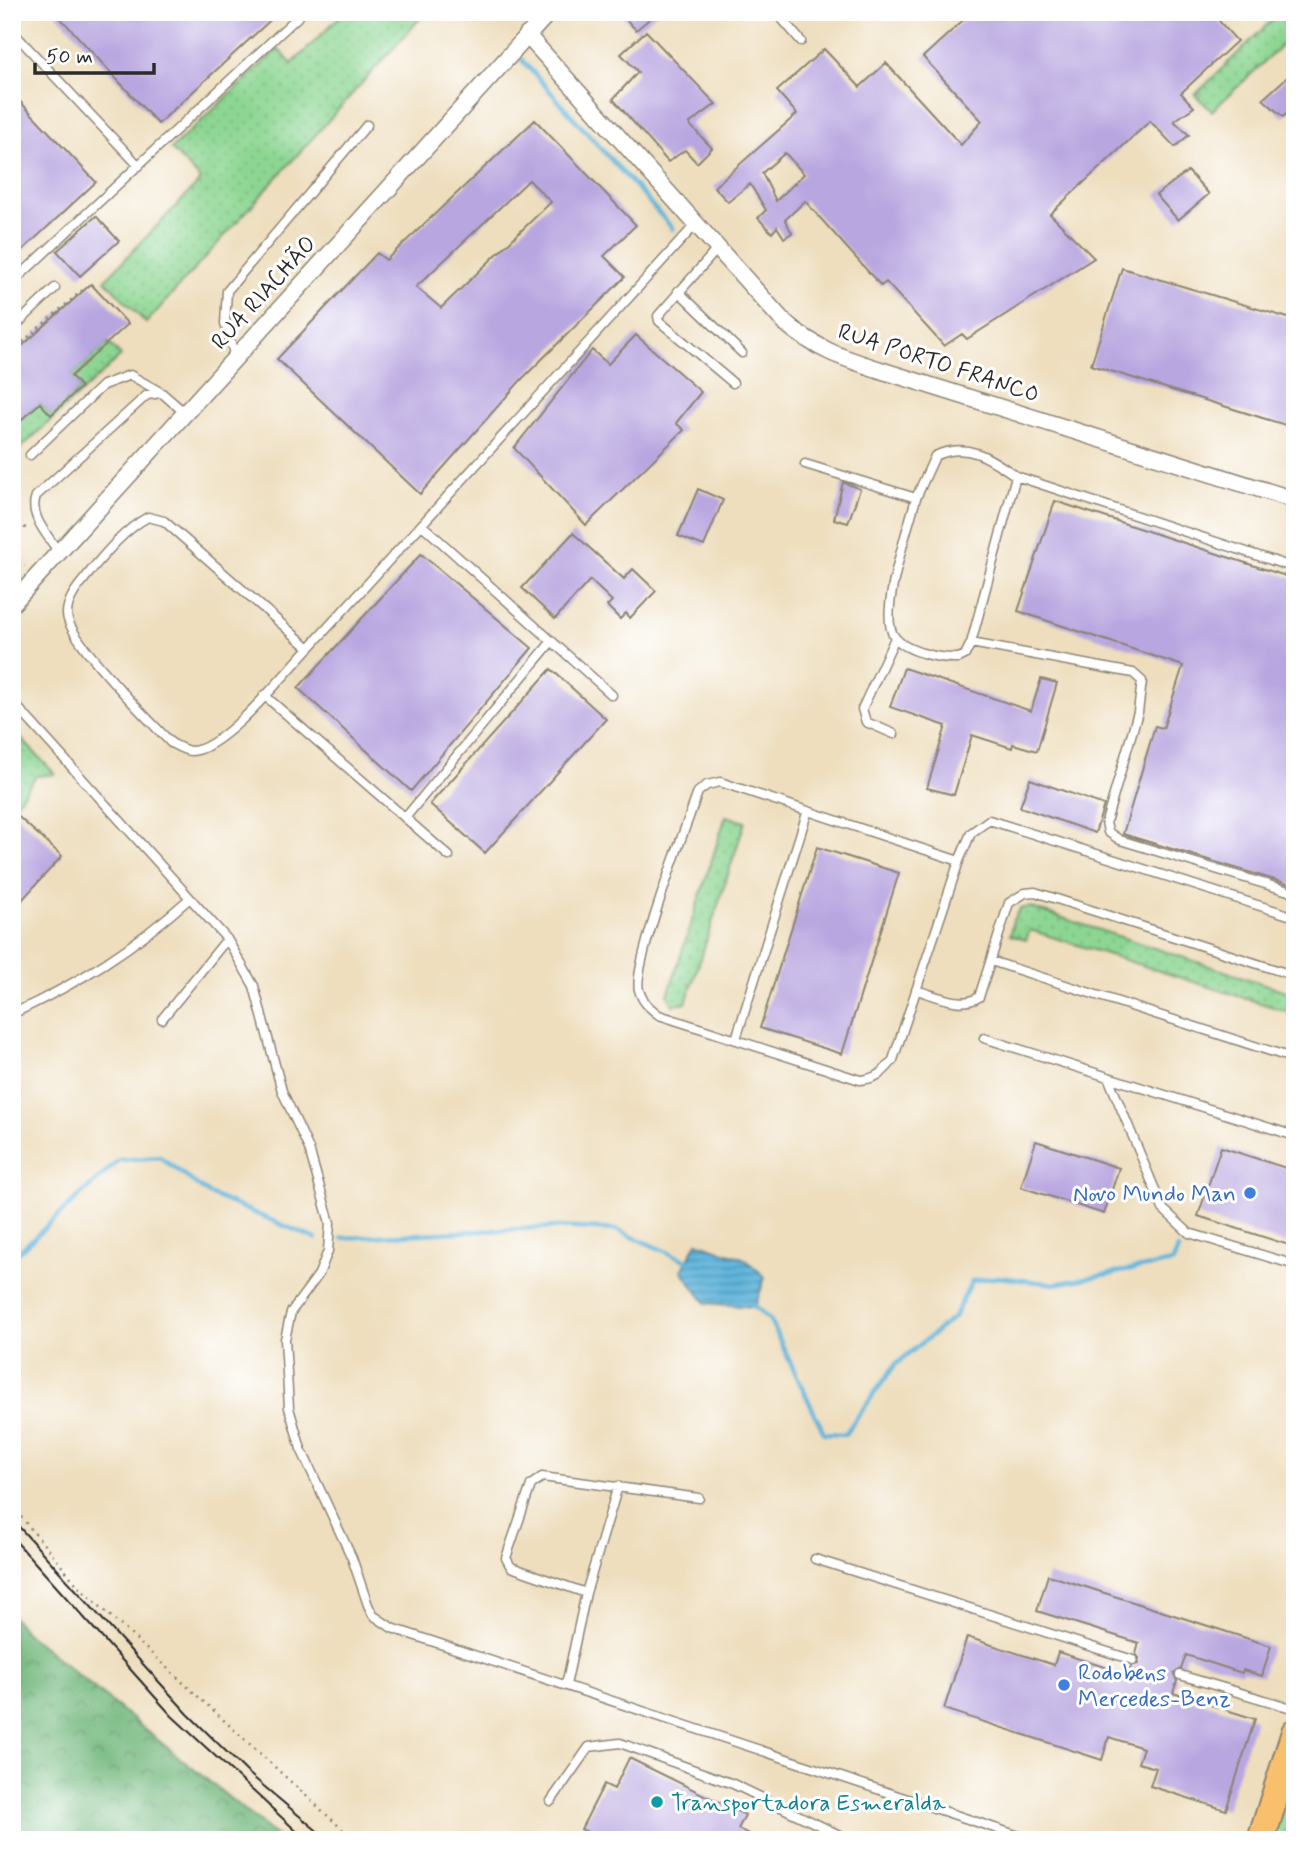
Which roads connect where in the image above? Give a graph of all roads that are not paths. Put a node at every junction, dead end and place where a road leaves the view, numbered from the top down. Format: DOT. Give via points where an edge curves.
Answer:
graph roads {
  1 [pos="303,12"];
  2 [pos="776,12"];
  3 [pos="543,14"];
  4 [pos="12,31"];
  5 [pos="527,35"];
  6 [pos="801,41"];
  7 [pos="368,125"];
  8 [pos="139,166"];
  9 [pos="697,223"];
  10 [pos="719,247"];
  11 [pos="12,283"];
  12 [pos="55,288"];
  13 [pos="678,291"];
  14 [pos="12,329"];
  15 [pos="742,354"];
  16 [pos="235,357"];
  17 [pos="733,383"];
  18 [pos="162,393"];
  19 [pos="185,413"];
  20 [pos="30,455"];
  21 [pos="805,464"];
  22 [pos="1016,476"];
  23 [pos="916,498"];
  24 [pos="1295,499"];
  25 [pos="422,525"];
  26 [pos="59,553"];
  27 [pos="1295,568"];
  28 [pos="15,596"];
  29 [pos="895,638"];
  30 [pos="552,641"];
  31 [pos="971,643"];
  32 [pos="309,648"];
  33 [pos="264,695"];
  34 [pos="612,695"];
  35 [pos="12,701"];
  36 [pos="894,734"];
  37 [pos="807,813"];
  38 [pos="405,818"];
  39 [pos="449,856"];
  40 [pos="959,861"];
  41 [pos="1295,892"];
  42 [pos="190,898"];
  43 [pos="1295,917"];
  44 [pos="227,939"];
  45 [pos="990,961"];
  46 [pos="1295,976"];
  47 [pos="916,990"];
  48 [pos="12,1014"];
  49 [pos="162,1019"];
  50 [pos="984,1038"];
  51 [pos="736,1039"];
  52 [pos="1295,1059"];
  53 [pos="1108,1077"];
  54 [pos="1295,1136"];
  55 [pos="1295,1265"];
  56 [pos="618,1486"];
  57 [pos="699,1498"];
  58 [pos="815,1559"];
  59 [pos="586,1592"];
  60 [pos="1133,1660"];
  61 [pos="1180,1675"];
  62 [pos="566,1685"];
  63 [pos="1295,1709"];
  64 [pos="1295,1732"];
  65 [pos="551,1801"];
  66 [pos="1003,1835"];
  67 [pos="850,1840"];
  68 [pos="1031,1840"];
  69 [pos="1261,1840"];
  1 -- 8 [label="lane"];
  2 -- 6 [label="lane"];
  3 -- 5 [label="street, RUA RIACHÃO"];
  4 -- 8 [label="lane"];
  5 -- 9 [label="street, RUA PORTO FRANCO"];
  5 -- 16 [label="street, RUA RIACHÃO"];
  7 -- 16 [label="lane" via="227,290 225,323"];
  8 -- 11 [label="lane"];
  9 -- 10 [label="street, RUA PORTO FRANCO"];
  9 -- 25 [label="lane"];
  10 -- 13 [label="lane"];
  10 -- 24 [label="street, RUA PORTO FRANCO" via="783,321 809,343 834,355"];
  12 -- 14 [label="lane"];
  13 -- 15 [label="lane"];
  13 -- 17 [label="lane" via="660,311 659,321"];
  16 -- 19 [label="street, RUA RIACHÃO"];
  18 -- 19 [label="lane"];
  18 -- 20 [label="lane" via="130,375 116,378"];
  18 -- 26 [label="lane" via="137,401 36,496 35,514"];
  19 -- 26 [label="street, RUA RIACHÃO"];
  21 -- 23 [label="lane"];
  22 -- 23 [label="lane" via="984,454 947,450 935,456"];
  22 -- 27 [label="lane"];
  22 -- 31 [label="lane"];
  23 -- 29 [label="lane" via="891,598 888,623"];
  25 -- 30 [label="lane"];
  25 -- 32 [label="lane"];
  26 -- 28 [label="street, RUA RIACHÃO"];
  29 -- 31 [label="lane" via="912,649 952,658 965,655"];
  29 -- 36 [label="lane" via="862,709 866,722"];
  30 -- 34 [label="lane"];
  30 -- 38 [label="lane"];
  31 -- 41 [label="lane" via="1133,673 1142,681 1138,712 1108,832 1120,840"];
  32 -- 33 [label="lane"];
  32 -- 33 [label="lane" via="164,521 148,517 103,556 69,599 68,622 75,636 171,743 189,752 221,738"];
  33 -- 38 [label="lane"];
  35 -- 42 [label="lane"];
  37 -- 40 [label="lane"];
  37 -- 51 [label="lane"];
  37 -- 51 [label="lane" via="720,782 698,792 638,972 647,1006 659,1015"];
  38 -- 39 [label="lane"];
  40 -- 43 [label="lane" via="971,833 989,820"];
  40 -- 47 [label="lane"];
  42 -- 44 [label="lane"];
  42 -- 48 [label="lane" via="145,939"];
  44 -- 49 [label="lane"];
  44 -- 62 [label="lane" via="254,985 282,1091 309,1149 326,1202 328,1251 319,1274 291,1312 285,1339 289,1408 368,1605 373,1615 392,1628"];
  45 -- 46 [label="lane" via="1009,903 1035,891"];
  45 -- 47 [label="lane" via="979,997 973,1001"];
  45 -- 52 [label="lane"];
  47 -- 51 [label="lane" via="893,1060 884,1072 870,1079 860,1080"];
  50 -- 53 [label="lane"];
  53 -- 54 [label="lane"];
  53 -- 55 [label="lane" via="1163,1209 1176,1224 1189,1233"];
  56 -- 57 [label="lane"];
  56 -- 59 [label="lane"];
  56 -- 59 [label="lane" via="542,1477 531,1485 506,1558 511,1567"];
  58 -- 60 [label="lane"];
  59 -- 62 [label="lane"];
  61 -- 63 [label="lane"];
  62 -- 66 [label="lane"];
  64 -- 69 [label="highway"];
  65 -- 67 [label="lane" via="589,1747 620,1743 733,1784"];
  66 -- 68 [label="lane"];
}
